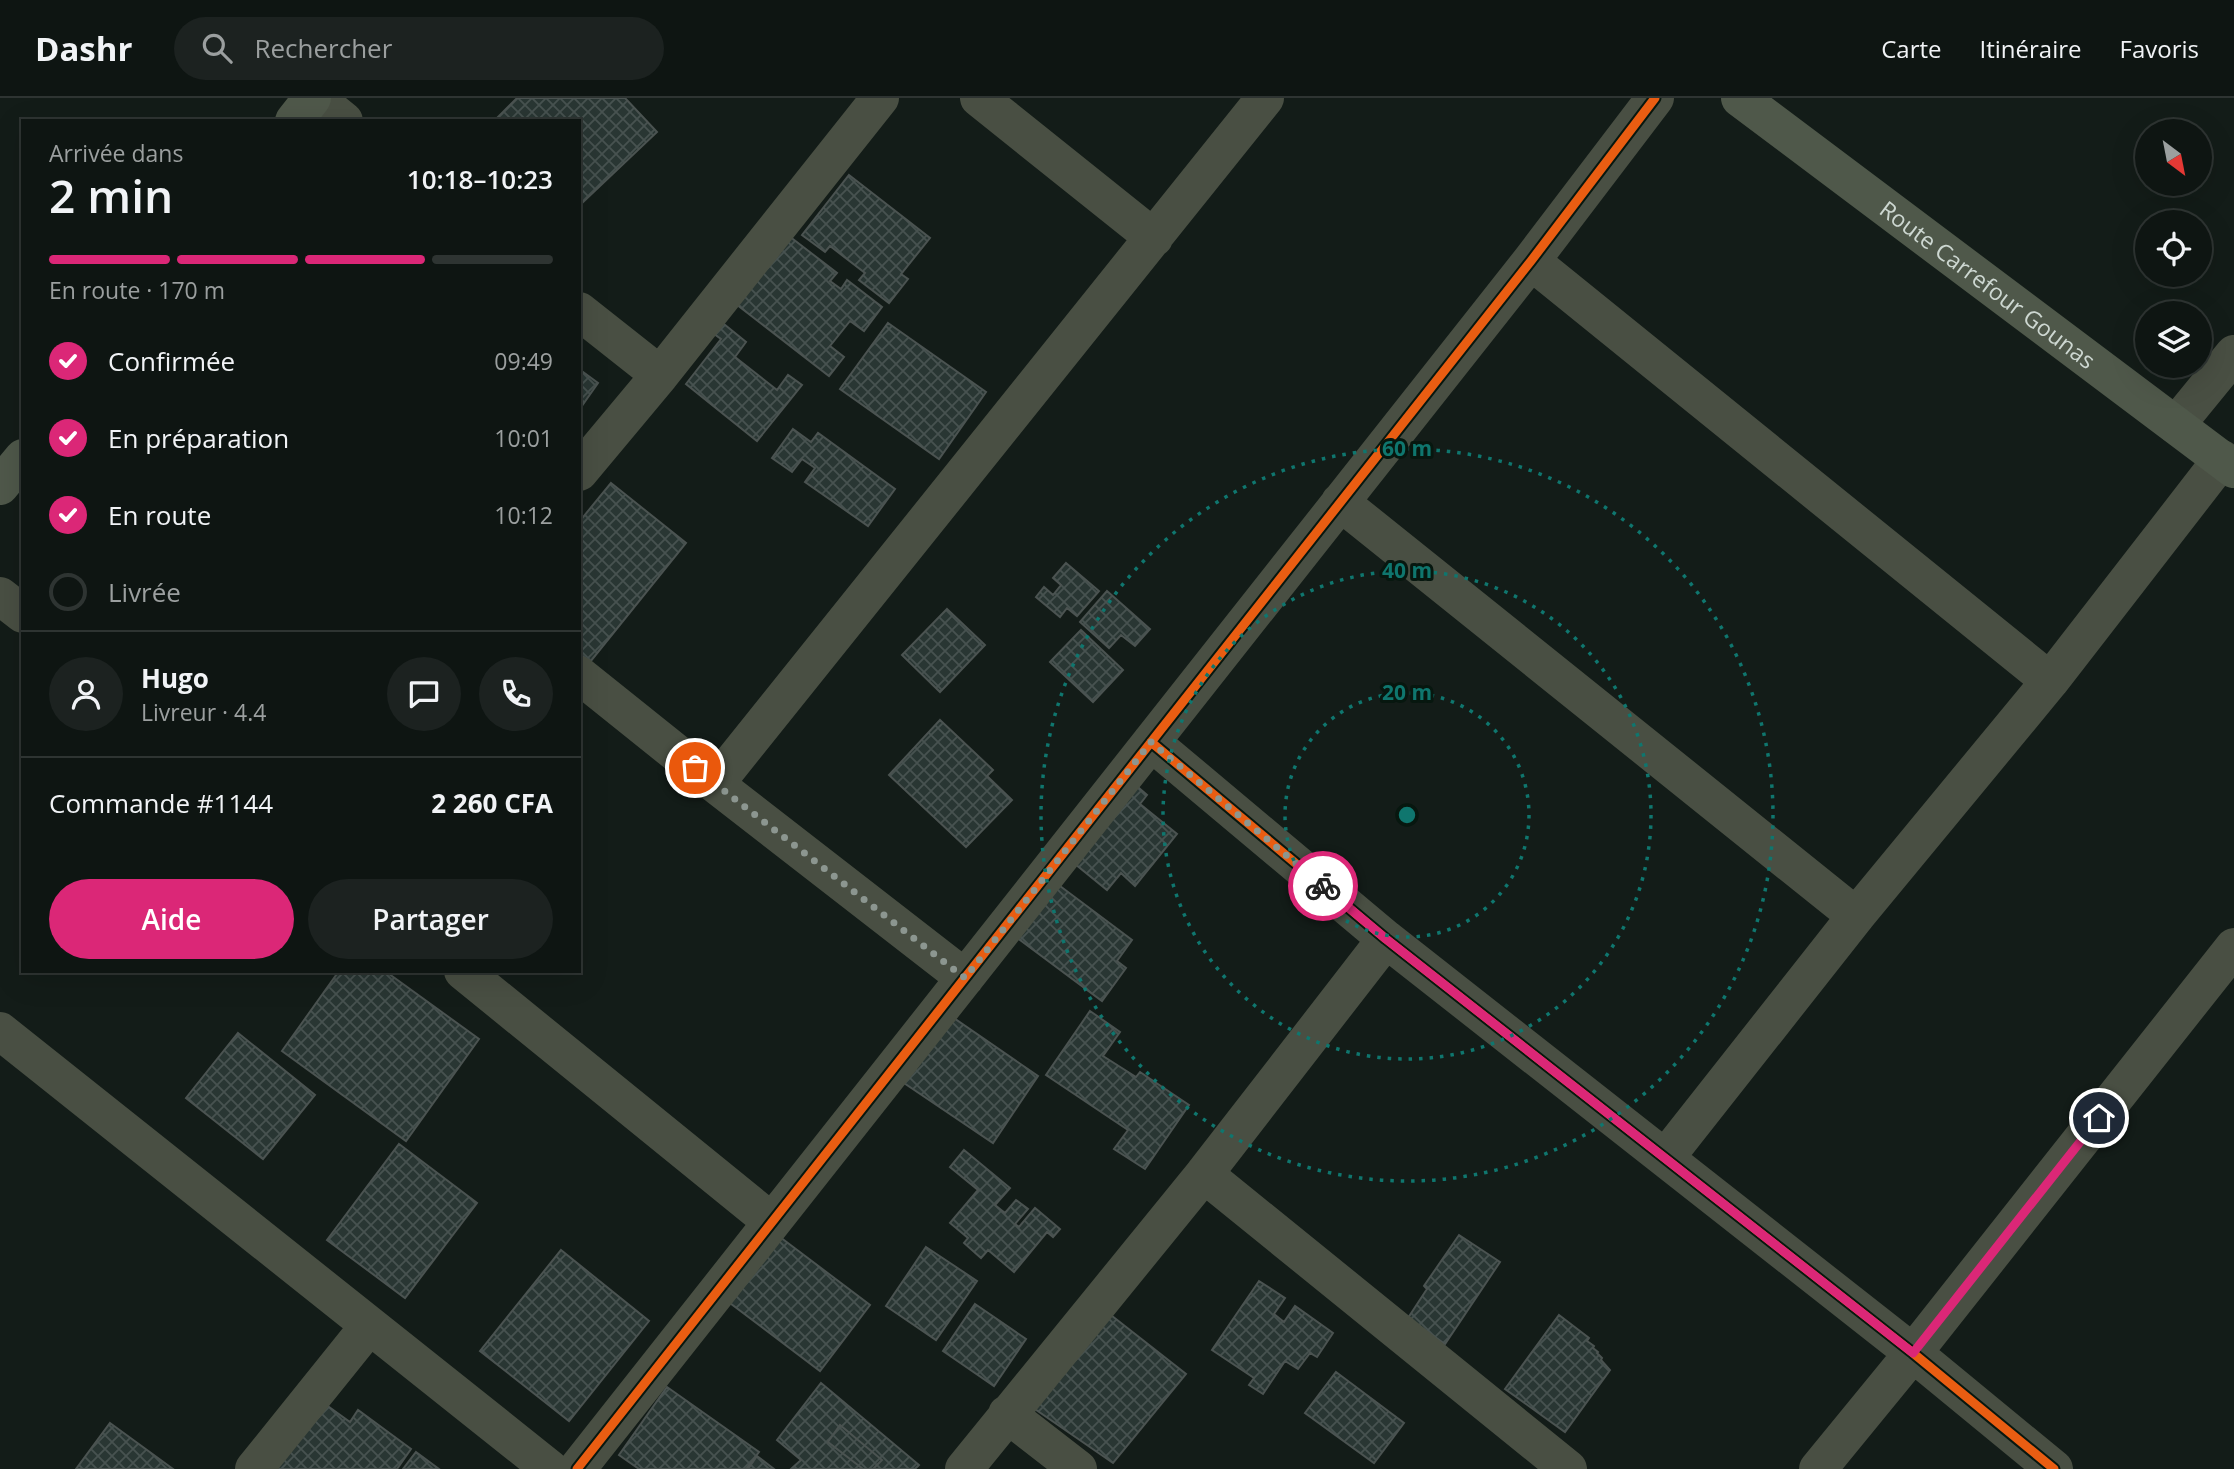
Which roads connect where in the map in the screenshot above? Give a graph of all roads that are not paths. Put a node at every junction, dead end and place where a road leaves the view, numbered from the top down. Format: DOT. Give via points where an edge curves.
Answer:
graph roads {
  1 [pos="314,98"];
  2 [pos="880,98"];
  3 [pos="979,98"];
  4 [pos="1265,98"];
  5 [pos="1656,98"];
  6 [pos="1740,98"];
  7 [pos="296,119"];
  8 [pos="341,119"];
  9 [pos="1154,238"];
  10 [pos="1531,261"];
  11 [pos="581,313"];
  12 [pos="2234,354"];
  13 [pos="660,375"];
  14 [pos="2176,425"];
  15 [pos="21,460"];
  16 [pos="2228,464"];
  17 [pos="581,470"];
  18 [pos="0,486"];
  19 [pos="1340,502"];
  20 [pos="0,596"];
  21 [pos="21,612"];
  22 [pos="581,677"];
  23 [pos="2050,681"];
  24 [pos="1151,742"];
  25 [pos="715,784"];
  26 [pos="1856,916"];
  27 [pos="1386,939"];
  28 [pos="2234,947"];
  29 [pos="465,973"];
  30 [pos="965,978"];
  31 [pos="0,1031"];
  32 [pos="1666,1157"];
  33 [pos="1204,1174"];
  34 [pos="772,1222"];
  35 [pos="369,1325"];
  36 [pos="1913,1353"];
  37 [pos="1007,1414"];
  38 [pos="254,1469"];
  39 [pos="550,1469"];
  40 [pos="577,1469"];
  41 [pos="964,1469"];
  42 [pos="1077,1469"];
  43 [pos="1568,1469"];
  44 [pos="1818,1469"];
  45 [pos="2054,1469"];
  1 -- 7 [label="main road"];
  1 -- 8 [label="street"];
  2 -- 13 [label="street"];
  3 -- 9 [label="street"];
  4 -- 9 [label="street"];
  5 -- 10 [label="street"];
  6 -- 14 [label="main road, Route Carrefour Gounas"];
  9 -- 25 [label="street"];
  10 -- 19 [label="street"];
  10 -- 23 [label="street"];
  11 -- 13 [label="street"];
  12 -- 14 [label="street"];
  13 -- 17 [label="street"];
  14 -- 16 [label="main road, Route Carrefour Gounas"];
  15 -- 18 [label="main road"];
  16 -- 23 [label="street"];
  19 -- 24 [label="street"];
  19 -- 26 [label="street"];
  20 -- 21 [label="street"];
  22 -- 25 [label="street"];
  23 -- 26 [label="street"];
  24 -- 27 [label="street"];
  24 -- 30 [label="street"];
  25 -- 30 [label="street"];
  26 -- 32 [label="street"];
  27 -- 32 [label="street"];
  27 -- 33 [label="street"];
  28 -- 36 [label="street"];
  29 -- 34 [label="street"];
  30 -- 34 [label="street"];
  31 -- 35 [label="street"];
  32 -- 36 [label="street"];
  33 -- 37 [label="street"];
  33 -- 43 [label="street"];
  34 -- 40 [label="street"];
  35 -- 38 [label="street"];
  35 -- 39 [label="street"];
  36 -- 44 [label="street"];
  36 -- 45 [label="street"];
  37 -- 41 [label="street"];
  37 -- 42 [label="street"];
}
